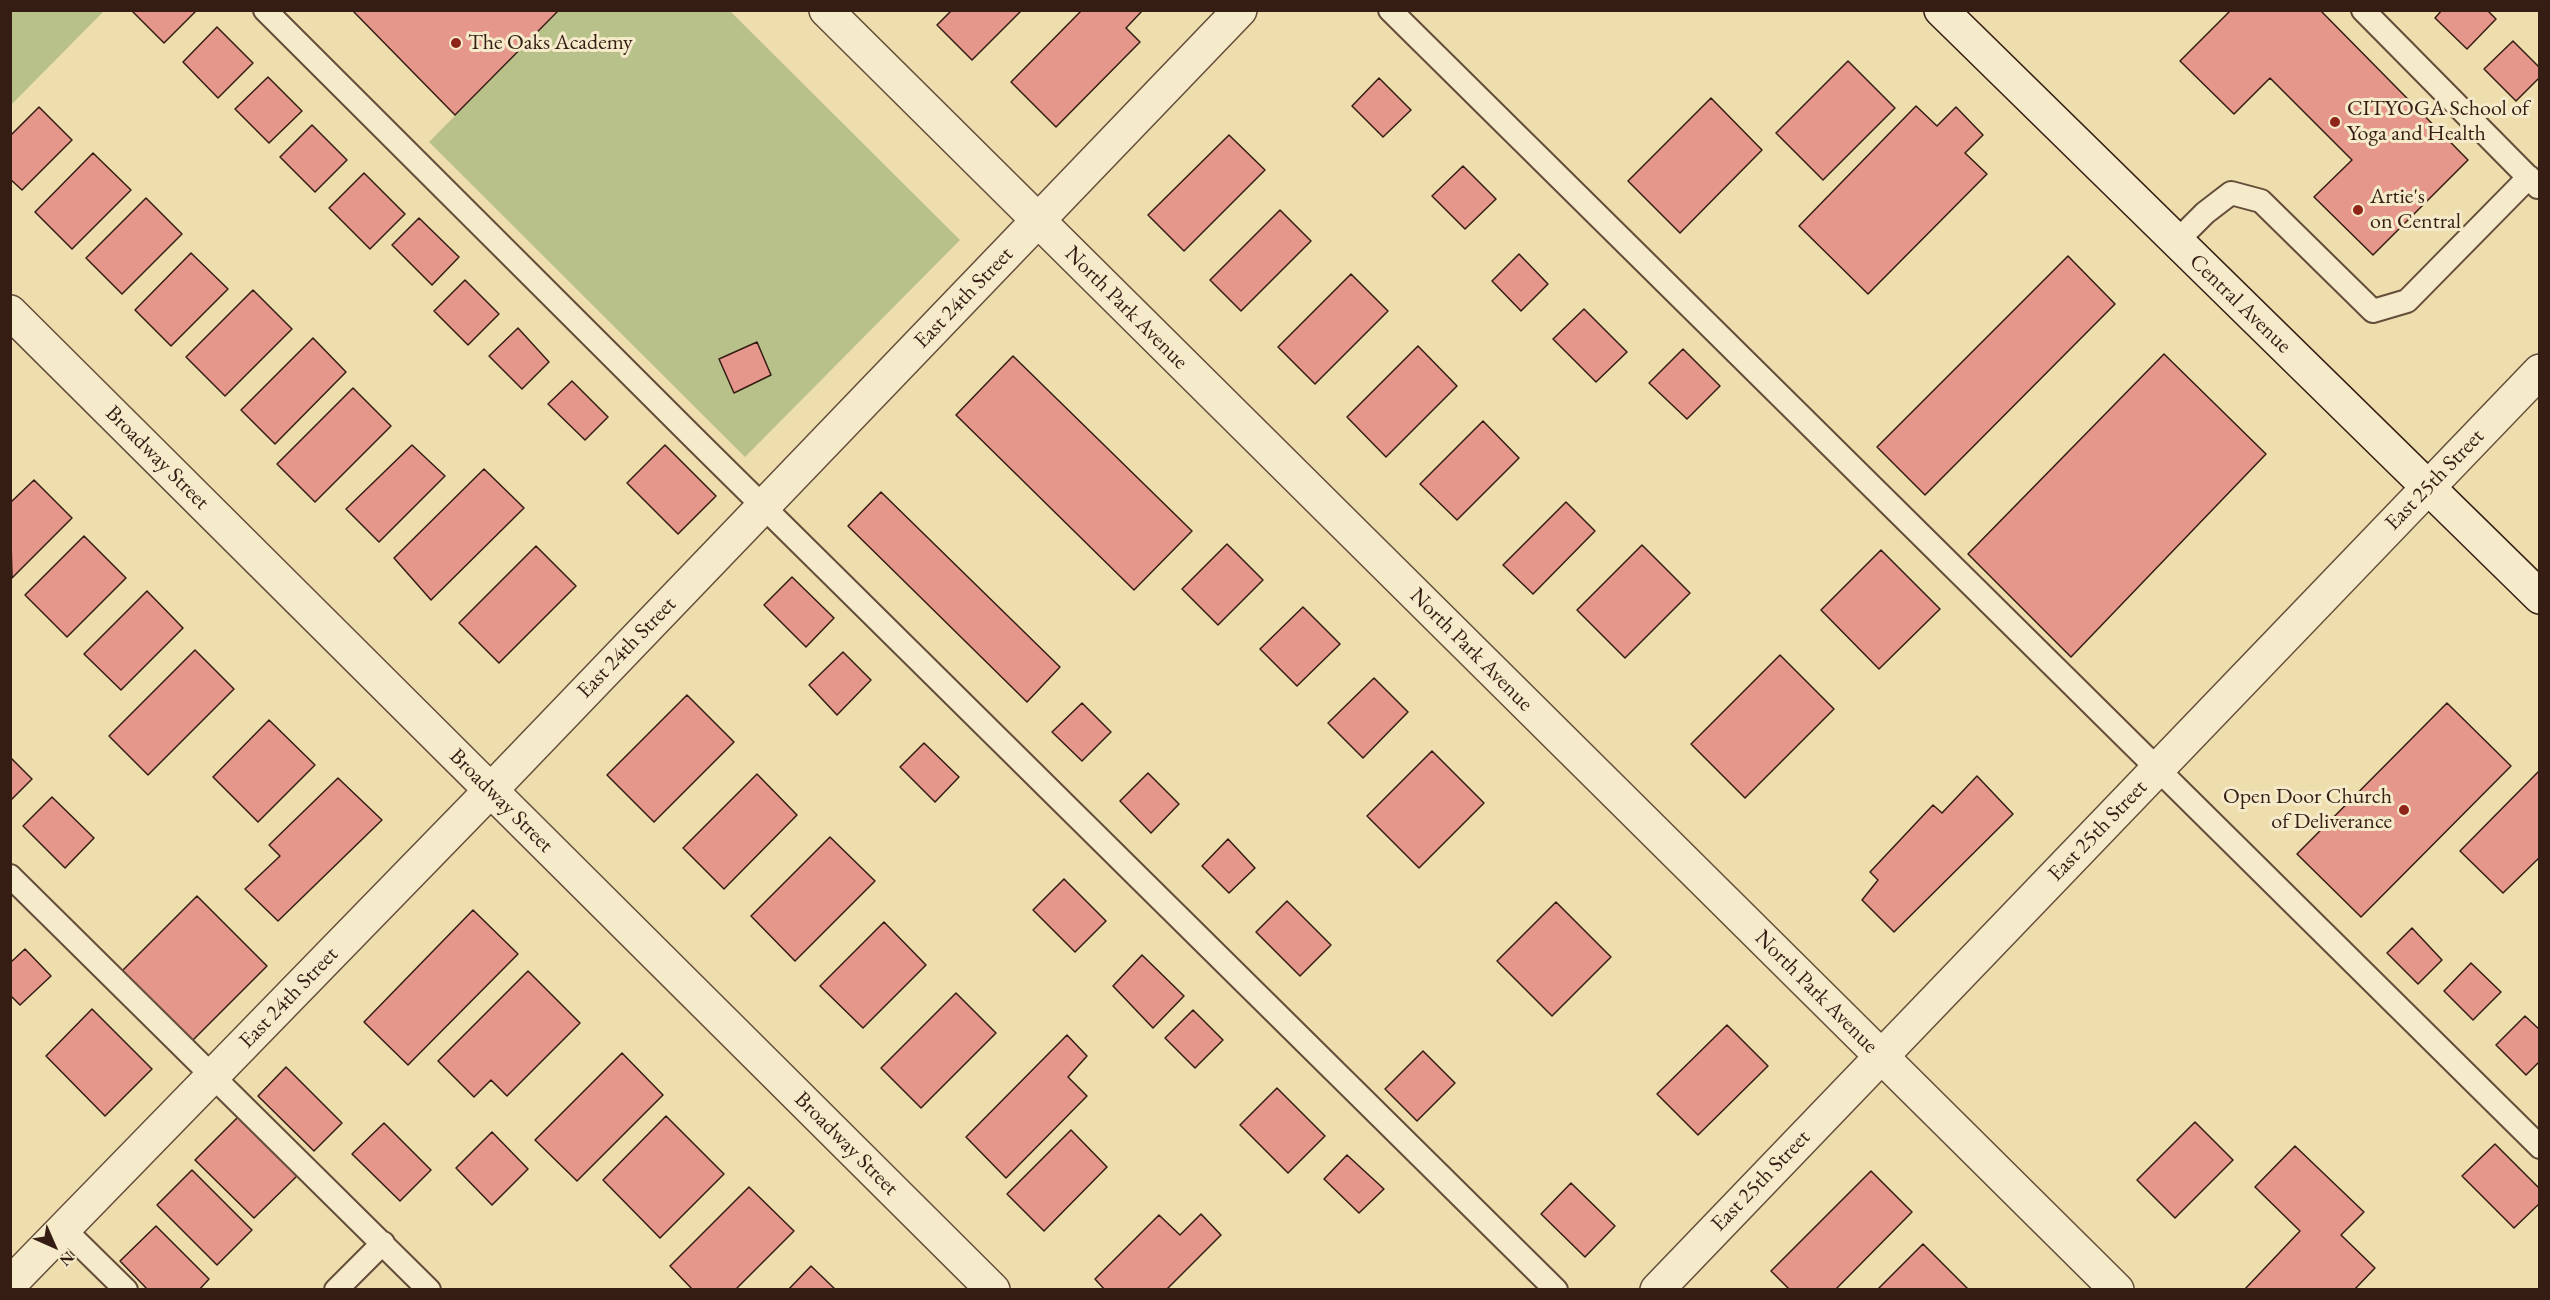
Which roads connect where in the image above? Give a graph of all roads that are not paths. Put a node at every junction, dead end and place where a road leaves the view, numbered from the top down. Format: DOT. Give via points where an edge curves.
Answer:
graph roads {
  1 [pos="265,10"];
  2 [pos="826,10"];
  3 [pos="1240,10"];
  4 [pos="1390,10"];
  5 [pos="1941,10"];
  6 [pos="2363,10"];
  7 [pos="2534,182"];
  8 [pos="1038,221"];
  9 [pos="2176,242"];
  10 [pos="10,312"];
  11 [pos="2540,371"];
  12 [pos="2428,487"];
  13 [pos="764,506"];
  14 [pos="2540,597"];
  15 [pos="2158,770"];
  16 [pos="490,791"];
  17 [pos="10,876"];
  18 [pos="1881,1056"];
  19 [pos="213,1075"];
  20 [pos="2540,1147"];
  21 [pos="64,1229"];
  22 [pos="383,1243"];
  23 [pos="10,1284"];
  24 [pos="126,1290"];
  25 [pos="336,1290"];
  26 [pos="429,1290"];
  27 [pos="993,1290"];
  28 [pos="1556,1290"];
  29 [pos="1657,1290"];
  30 [pos="2117,1290"];
  1 -- 13 [label="lane"];
  2 -- 8 [label="street, North Park Avenue"];
  3 -- 8 [label="street, East 24th Street"];
  4 -- 15 [label="lane"];
  5 -- 9 [label="street, Central Avenue"];
  6 -- 7 [label="lane"];
  7 -- 9 [label="lane" via="2407,302 2373,311 2261,201 2231,193"];
  8 -- 13 [label="street, East 24th Street"];
  8 -- 18 [label="street, North Park Avenue"];
  9 -- 12 [label="street, Central Avenue"];
  10 -- 16 [label="street, Broadway Street"];
  11 -- 12 [label="street, East 25th Street"];
  12 -- 14 [label="street, Central Avenue"];
  12 -- 15 [label="street, East 25th Street"];
  13 -- 16 [label="street, East 24th Street"];
  13 -- 28 [label="lane"];
  15 -- 18 [label="street, East 25th Street"];
  15 -- 20 [label="lane"];
  16 -- 19 [label="street, East 24th Street"];
  16 -- 27 [label="street, Broadway Street"];
  17 -- 19 [label="lane"];
  18 -- 29 [label="street, East 25th Street"];
  18 -- 30 [label="street, North Park Avenue"];
  19 -- 21 [label="street, East 24th Street"];
  19 -- 22 [label="lane"];
  21 -- 23 [label="street, East 24th Street"];
  21 -- 24 [label="lane"];
  22 -- 25 [label="lane"];
  22 -- 26 [label="lane"];
}
